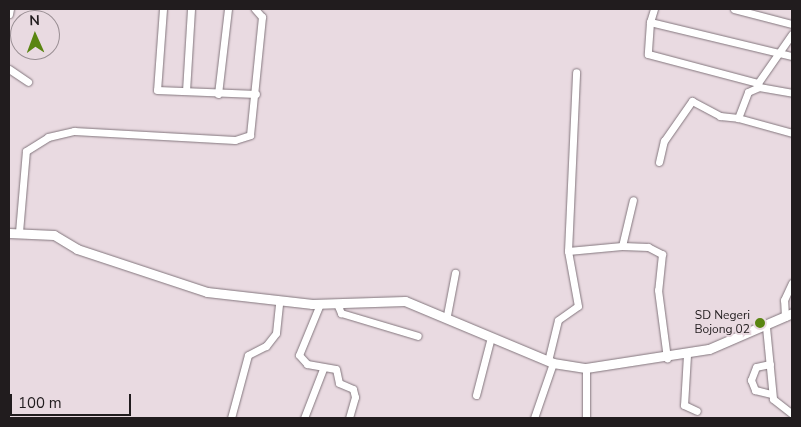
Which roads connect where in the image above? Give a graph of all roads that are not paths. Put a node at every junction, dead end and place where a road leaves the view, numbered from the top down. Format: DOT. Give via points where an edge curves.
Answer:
graph roads {
  1 [pos="10,9"];
  2 [pos="163,9"];
  3 [pos="191,9"];
  4 [pos="228,9"];
  5 [pos="255,9"];
  6 [pos="654,9"];
  7 [pos="734,9"];
  8 [pos="9,14"];
  9 [pos="650,22"];
  10 [pos="792,24"];
  11 [pos="792,34"];
  12 [pos="780,53"];
  13 [pos="792,56"];
  14 [pos="9,69"];
  15 [pos="576,72"];
  16 [pos="28,82"];
  17 [pos="758,85"];
  18 [pos="186,91"];
  19 [pos="792,93"];
  20 [pos="218,94"];
  21 [pos="256,94"];
  22 [pos="738,118"];
  23 [pos="792,133"];
  24 [pos="660,162"];
  25 [pos="633,200"];
  26 [pos="19,232"];
  27 [pos="9,233"];
  28 [pos="622,246"];
  29 [pos="568,251"];
  30 [pos="456,273"];
  31 [pos="792,283"];
  32 [pos="279,302"];
  33 [pos="320,304"];
  34 [pos="342,304"];
  35 [pos="446,315"];
  36 [pos="789,315"];
  37 [pos="766,327"];
  38 [pos="418,336"];
  39 [pos="491,337"];
  40 [pos="687,355"];
  41 [pos="667,358"];
  42 [pos="551,362"];
  43 [pos="770,364"];
  44 [pos="586,368"];
  45 [pos="323,369"];
  46 [pos="771,394"];
  47 [pos="476,395"];
  48 [pos="697,411"];
  49 [pos="792,414"];
  50 [pos="231,418"];
  51 [pos="304,418"];
  52 [pos="349,418"];
  53 [pos="534,418"];
  54 [pos="586,418"];
  1 -- 8 [label="street"];
  2 -- 18 [label="street" via="157,90"];
  3 -- 18 [label="street"];
  4 -- 20 [label="street"];
  5 -- 21 [label="street" via="262,17"];
  6 -- 9 [label="street"];
  7 -- 10 [label="street"];
  9 -- 12 [label="street"];
  9 -- 17 [label="street" via="648,54"];
  11 -- 12 [label="street"];
  12 -- 13 [label="street"];
  12 -- 17 [label="street"];
  14 -- 16 [label="street"];
  15 -- 29 [label="street"];
  17 -- 19 [label="street"];
  17 -- 22 [label="street" via="748,92"];
  18 -- 20 [label="street"];
  20 -- 21 [label="street"];
  21 -- 26 [label="street" via="253,129 244,138 74,131 30,146 25,158"];
  22 -- 23 [label="street"];
  22 -- 24 [label="street" via="729,119 692,101 664,141"];
  25 -- 28 [label="street"];
  26 -- 27 [label="street"];
  26 -- 32 [label="street" via="54,234 77,249 207,292"];
  28 -- 29 [label="street"];
  28 -- 41 [label="street" via="648,246 662,254 658,290"];
  29 -- 42 [label="street" via="578,309 558,320"];
  30 -- 35 [label="street"];
  31 -- 36 [label="street" via="784,300"];
  32 -- 33 [label="street"];
  32 -- 50 [label="street" via="276,332 261,351 248,355"];
  33 -- 34 [label="street"];
  33 -- 45 [label="street" via="299,355 307,364"];
  34 -- 35 [label="street" via="405,301"];
  34 -- 38 [label="street" via="338,306 341,314"];
  35 -- 39 [label="street"];
  36 -- 37 [label="street"];
  37 -- 40 [label="street"];
  37 -- 43 [label="street"];
  39 -- 42 [label="street"];
  39 -- 47 [label="street"];
  40 -- 41 [label="street"];
  40 -- 48 [label="street" via="684,405"];
  41 -- 44 [label="street"];
  42 -- 44 [label="street"];
  42 -- 53 [label="street"];
  43 -- 46 [label="street"];
  43 -- 46 [label="street" via="756,367 750,380 755,390"];
  44 -- 54 [label="street"];
  45 -- 51 [label="street"];
  45 -- 52 [label="street" via="336,369 339,383 354,391"];
  46 -- 49 [label="street" via="776,404"];
}
